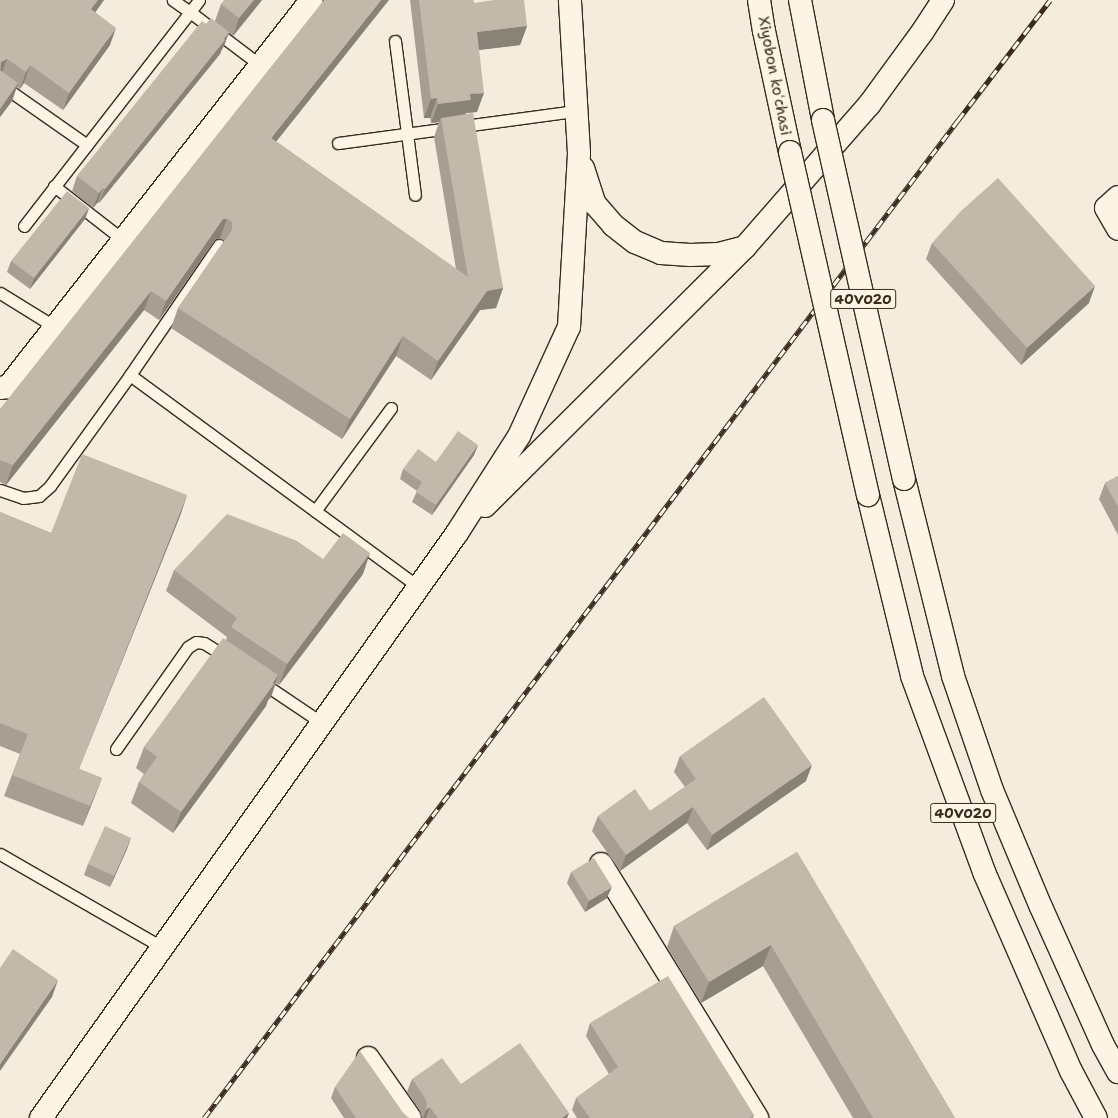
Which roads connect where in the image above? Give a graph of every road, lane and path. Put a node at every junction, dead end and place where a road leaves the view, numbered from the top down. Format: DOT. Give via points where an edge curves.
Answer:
graph roads {
  1 [pos="173,0"];
  2 [pos="199,0"];
  3 [pos="311,0"];
  4 [pos="570,0"];
  5 [pos="759,0"];
  6 [pos="800,0"];
  7 [pos="943,0"];
  8 [pos="190,12"];
  9 [pos="395,42"];
  10 [pos="260,65"];
  11 [pos="0,84"];
  12 [pos="576,111"];
  13 [pos="406,134"];
  14 [pos="338,143"];
  15 [pos="87,145"];
  16 [pos="579,153"];
  17 [pos="54,186"];
  18 [pos="414,195"];
  19 [pos="1112,203"];
  20 [pos="24,226"];
  21 [pos="1118,229"];
  22 [pos="123,240"];
  23 [pos="219,245"];
  24 [pos="745,246"];
  25 [pos="0,293"];
  26 [pos="55,327"];
  27 [pos="130,374"];
  28 [pos="0,388"];
  29 [pos="391,408"];
  30 [pos="0,490"];
  31 [pos="315,511"];
  32 [pos="458,533"];
  33 [pos="419,587"];
  34 [pos="237,665"];
  35 [pos="250,674"];
  36 [pos="322,723"];
  37 [pos="116,749"];
  38 [pos="0,854"];
  39 [pos="601,864"];
  40 [pos="162,947"];
  41 [pos="368,1058"];
  42 [pos="1118,1072"];
  43 [pos="41,1118"];
  44 [pos="410,1118"];
  45 [pos="757,1118"];
  46 [pos="1096,1118"];
  1 -- 8 [label="lane"];
  2 -- 8 [label="lane"];
  3 -- 10 [label="main road"];
  4 -- 12 [label="main road"];
  5 -- 46 [label="main road, Xiyobon koʻchasi / 40V020, bridge" via="790,152 868,495 915,683 984,872 1071,1071"];
  6 -- 42 [label="main road, 40V020, bridge" via="823,120 904,479 953,676 992,790 1040,907 1103,1045"];
  7 -- 24 [label="main road" via="869,105"];
  8 -- 10 [label="lane"];
  8 -- 15 [label="lane"];
  9 -- 13 [label="lane"];
  10 -- 22 [label="main road"];
  11 -- 15 [label="lane"];
  12 -- 13 [label="lane"];
  12 -- 16 [label="main road"];
  13 -- 14 [label="lane"];
  13 -- 18 [label="lane"];
  15 -- 17 [label="lane"];
  16 -- 24 [label="main road" via="585,180 595,204 613,225 635,242 661,253 690,255 719,254"];
  16 -- 32 [label="main road" via="569,327 519,436"];
  17 -- 20 [label="lane"];
  17 -- 22 [label="lane"];
  19 -- 21 [label="main road"];
  22 -- 26 [label="main road"];
  23 -- 27 [label="lane"];
  24 -- 32 [label="main road"];
  25 -- 26 [label="lane"];
  26 -- 28 [label="main road" via="8,387"];
  27 -- 30 [label="lane" via="50,486 39,496 23,498"];
  27 -- 31 [label="lane"];
  29 -- 31 [label="lane"];
  31 -- 33 [label="lane"];
  32 -- 33 [label="main road"];
  33 -- 36 [label="main road"];
  34 -- 37 [label="lane" via="204,643 196,642 188,647"];
  35 -- 36 [label="lane"];
  36 -- 40 [label="main road"];
  38 -- 40 [label="lane"];
  39 -- 45 [label="main road"];
  40 -- 43 [label="main road"];
  41 -- 44 [label="main road"];
}
